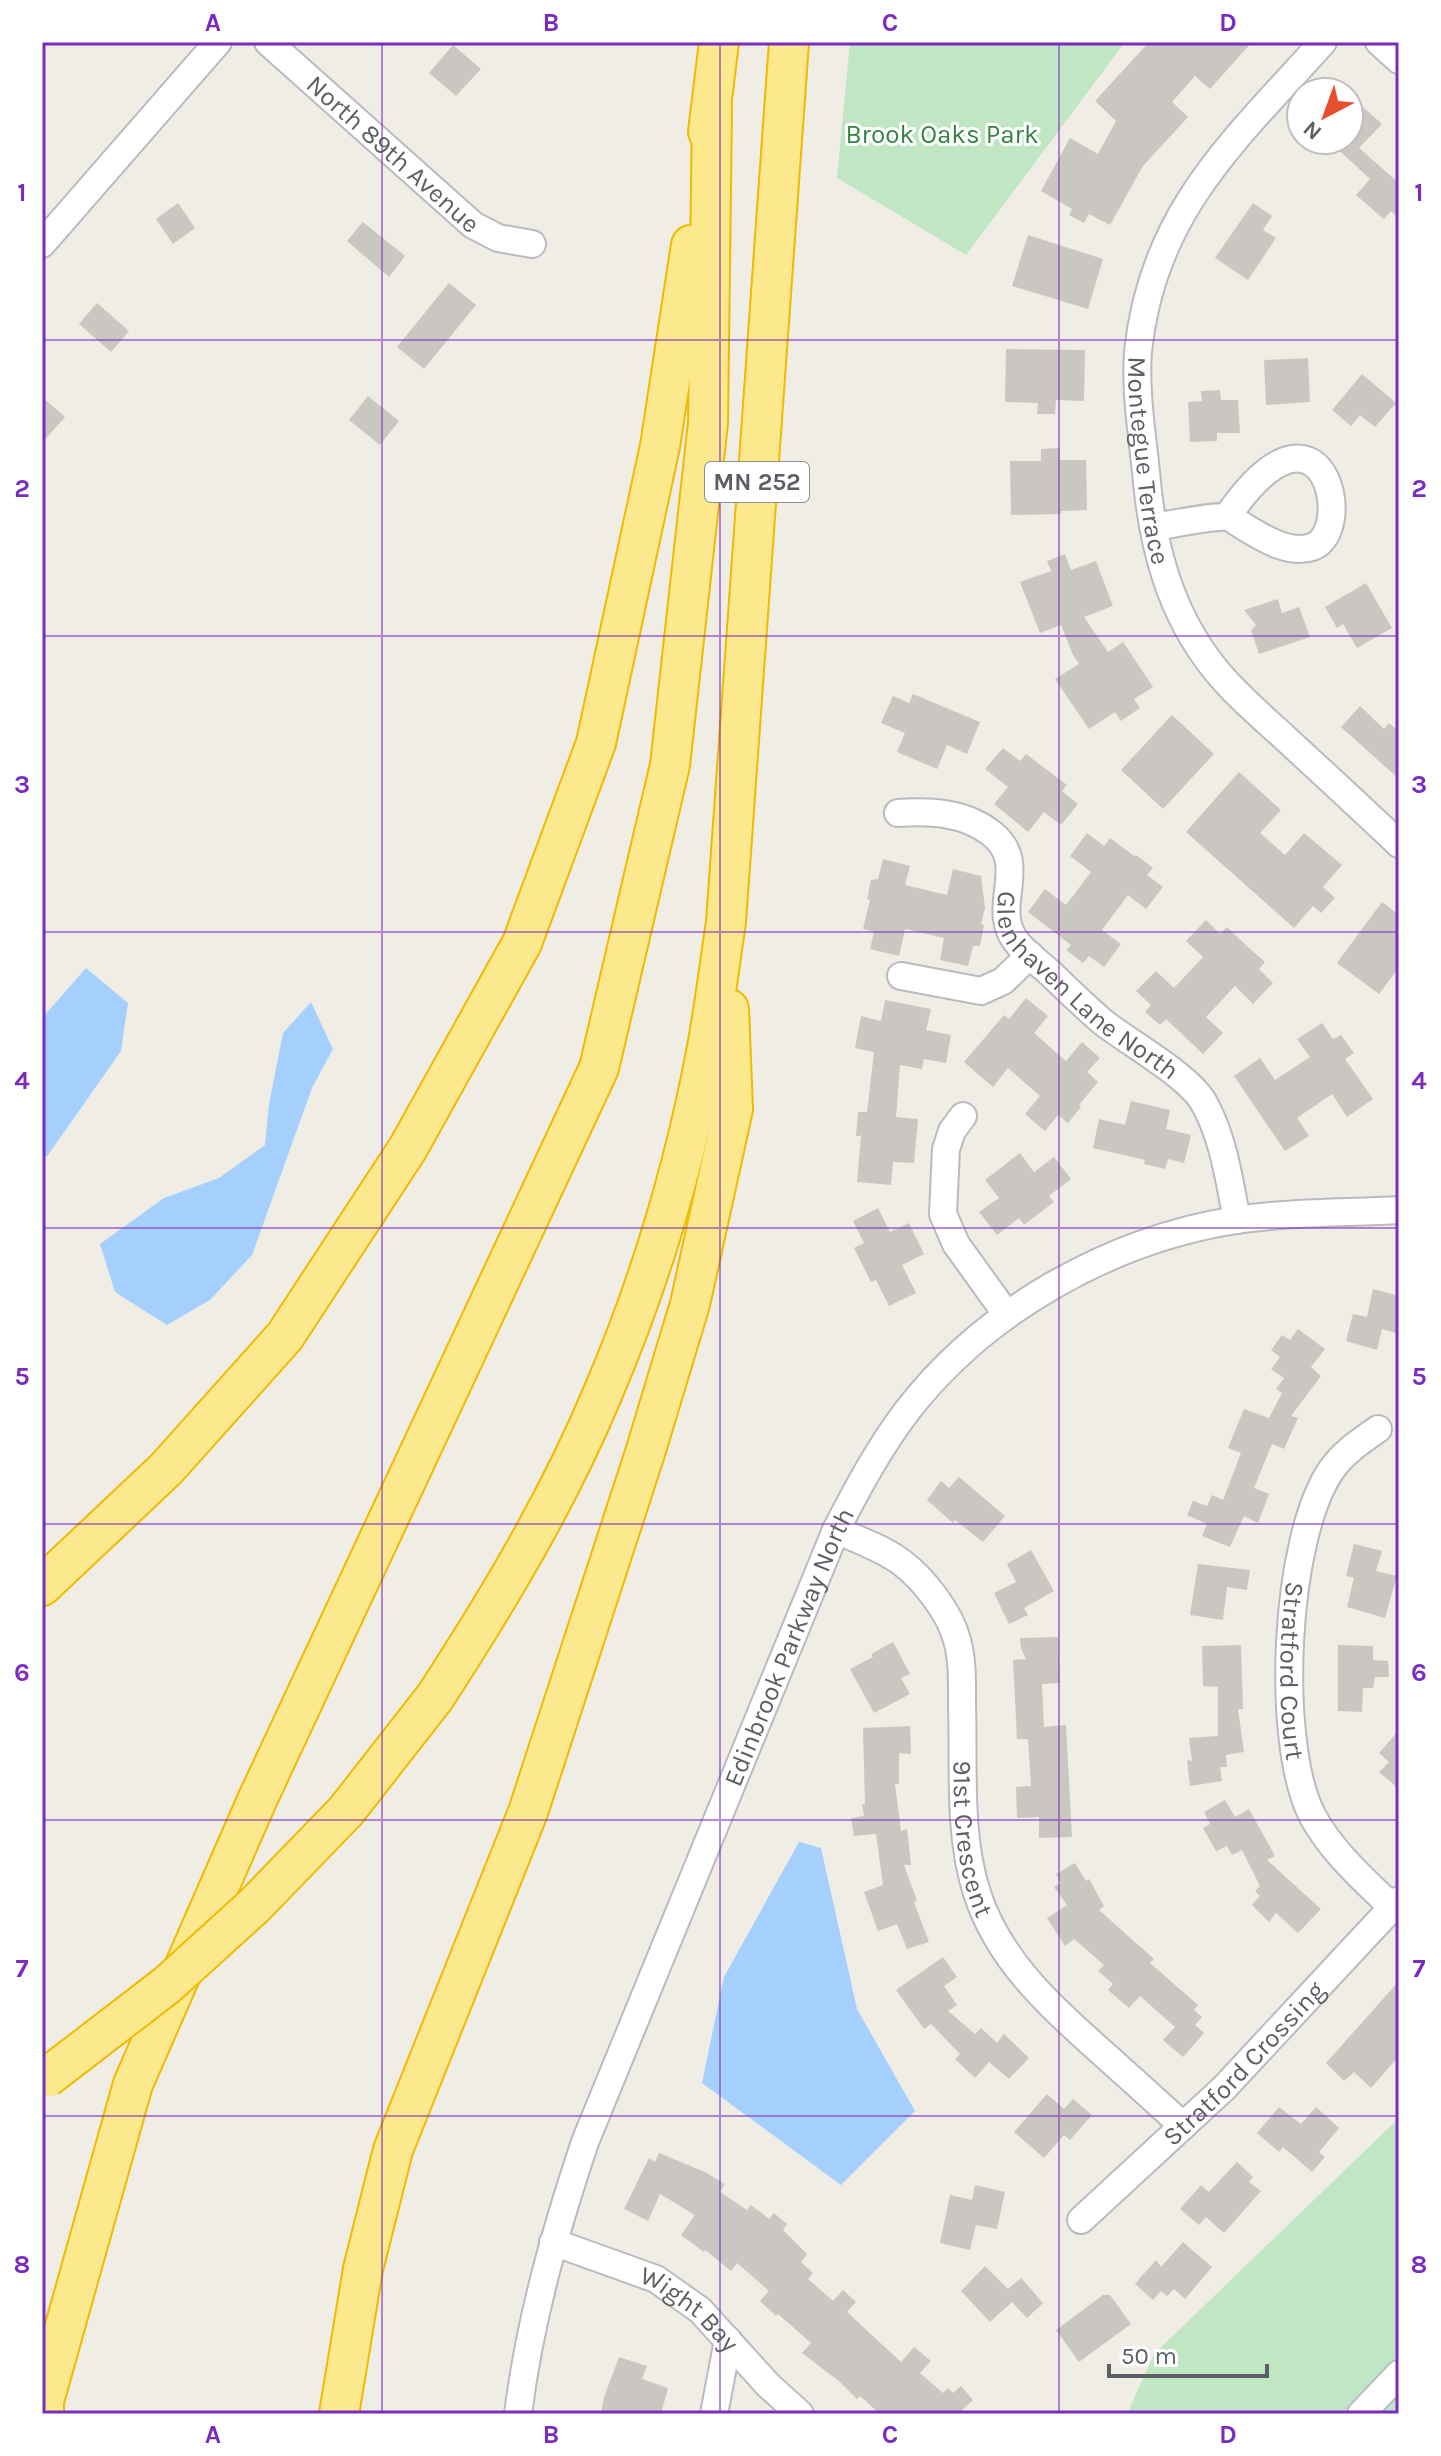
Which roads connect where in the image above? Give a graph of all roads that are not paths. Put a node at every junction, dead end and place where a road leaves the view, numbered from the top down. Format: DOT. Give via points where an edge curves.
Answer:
graph roads {
  1 [pos="218,42"];
  2 [pos="268,42"];
  3 [pos="719,42"];
  4 [pos="789,42"];
  5 [pos="1323,42"];
  6 [pos="1379,42"];
  7 [pos="1399,60"];
  8 [pos="712,107"];
  9 [pos="42,244"];
  10 [pos="532,244"];
  11 [pos="1227,517"];
  12 [pos="1154,527"];
  13 [pos="898,813"];
  14 [pos="1399,844"];
  15 [pos="726,922"];
  16 [pos="1030,955"];
  17 [pos="901,976"];
  18 [pos="963,1116"];
  19 [pos="1399,1210"];
  20 [pos="1237,1220"];
  21 [pos="1007,1315"];
  22 [pos="1378,1429"];
  23 [pos="836,1530"];
  24 [pos="42,1586"];
  25 [pos="1396,1903"];
  26 [pos="44,2079"];
  27 [pos="1183,2126"];
  28 [pos="1081,2220"];
  29 [pos="553,2242"];
  30 [pos="728,2340"];
  31 [pos="1399,2374"];
  32 [pos="44,2414"];
  33 [pos="339,2414"];
  34 [pos="518,2414"];
  35 [pos="714,2414"];
  36 [pos="800,2414"];
  37 [pos="1361,2414"];
  1 -- 9 [label="street"];
  2 -- 10 [label="street, North 89th Avenue" via="473,225 498,238"];
  3 -- 8 [label="highway"];
  4 -- 15 [label="highway, MN 252"];
  5 -- 12 [label="street, Montegue Terrace" via="1202,180 1158,262 1138,355"];
  6 -- 7 [label="street"];
  8 -- 24 [label="highway" via="660,446 596,743 522,943 408,1148 285,1336 166,1469"];
  8 -- 32 [label="highway" via="708,423 670,765 599,1068 258,1798 133,2084"];
  11 -- 12 [label="street"];
  12 -- 14 [label="street, Montegue Terrace" via="1171,596 1215,670"];
  13 -- 16 [label="street, Glenhaven Lane North" via="962,817 991,832 1005,848 1011,870 1007,926"];
  15 -- 26 [label="highway, bridge" via="708,1043 681,1163 640,1296 603,1395 550,1506 490,1612 435,1697 346,1811 167,1985"];
  15 -- 33 [label="highway" via="733,1109 690,1304 528,1812 393,2150 363,2269"];
  16 -- 17 [label="street" via="1003,981 981,991"];
  16 -- 20 [label="street, Glenhaven Lane North" via="1104,1023 1203,1100 1219,1135"];
  18 -- 21 [label="street" via="946,1149 943,1214 956,1244"];
  19 -- 20 [label="street, Edinbrook Parkway North"];
  20 -- 21 [label="street, Edinbrook Parkway North" via="1140,1244 1094,1263"];
  21 -- 23 [label="street, Edinbrook Parkway North" via="908,1409"];
  22 -- 25 [label="street, Stratford Court" via="1332,1470 1307,1527 1292,1608 1293,1751 1299,1783 1329,1842"];
  23 -- 27 [label="street, 91st Crescent" via="902,1563 926,1585 957,1639 969,1860 994,1932 1034,1989"];
  23 -- 29 [label="street, Edinbrook Parkway North" via="606,2088"];
  25 -- 27 [label="street, Stratford Crossing"];
  27 -- 28 [label="street, Stratford Crossing"];
  29 -- 30 [label="street, Wight Bay" via="656,2279 700,2310"];
  29 -- 34 [label="street, Edinbrook Parkway North" via="534,2313"];
  30 -- 35 [label="street"];
  30 -- 36 [label="street, Wight Bay"];
  31 -- 37 [label="street"];
}
